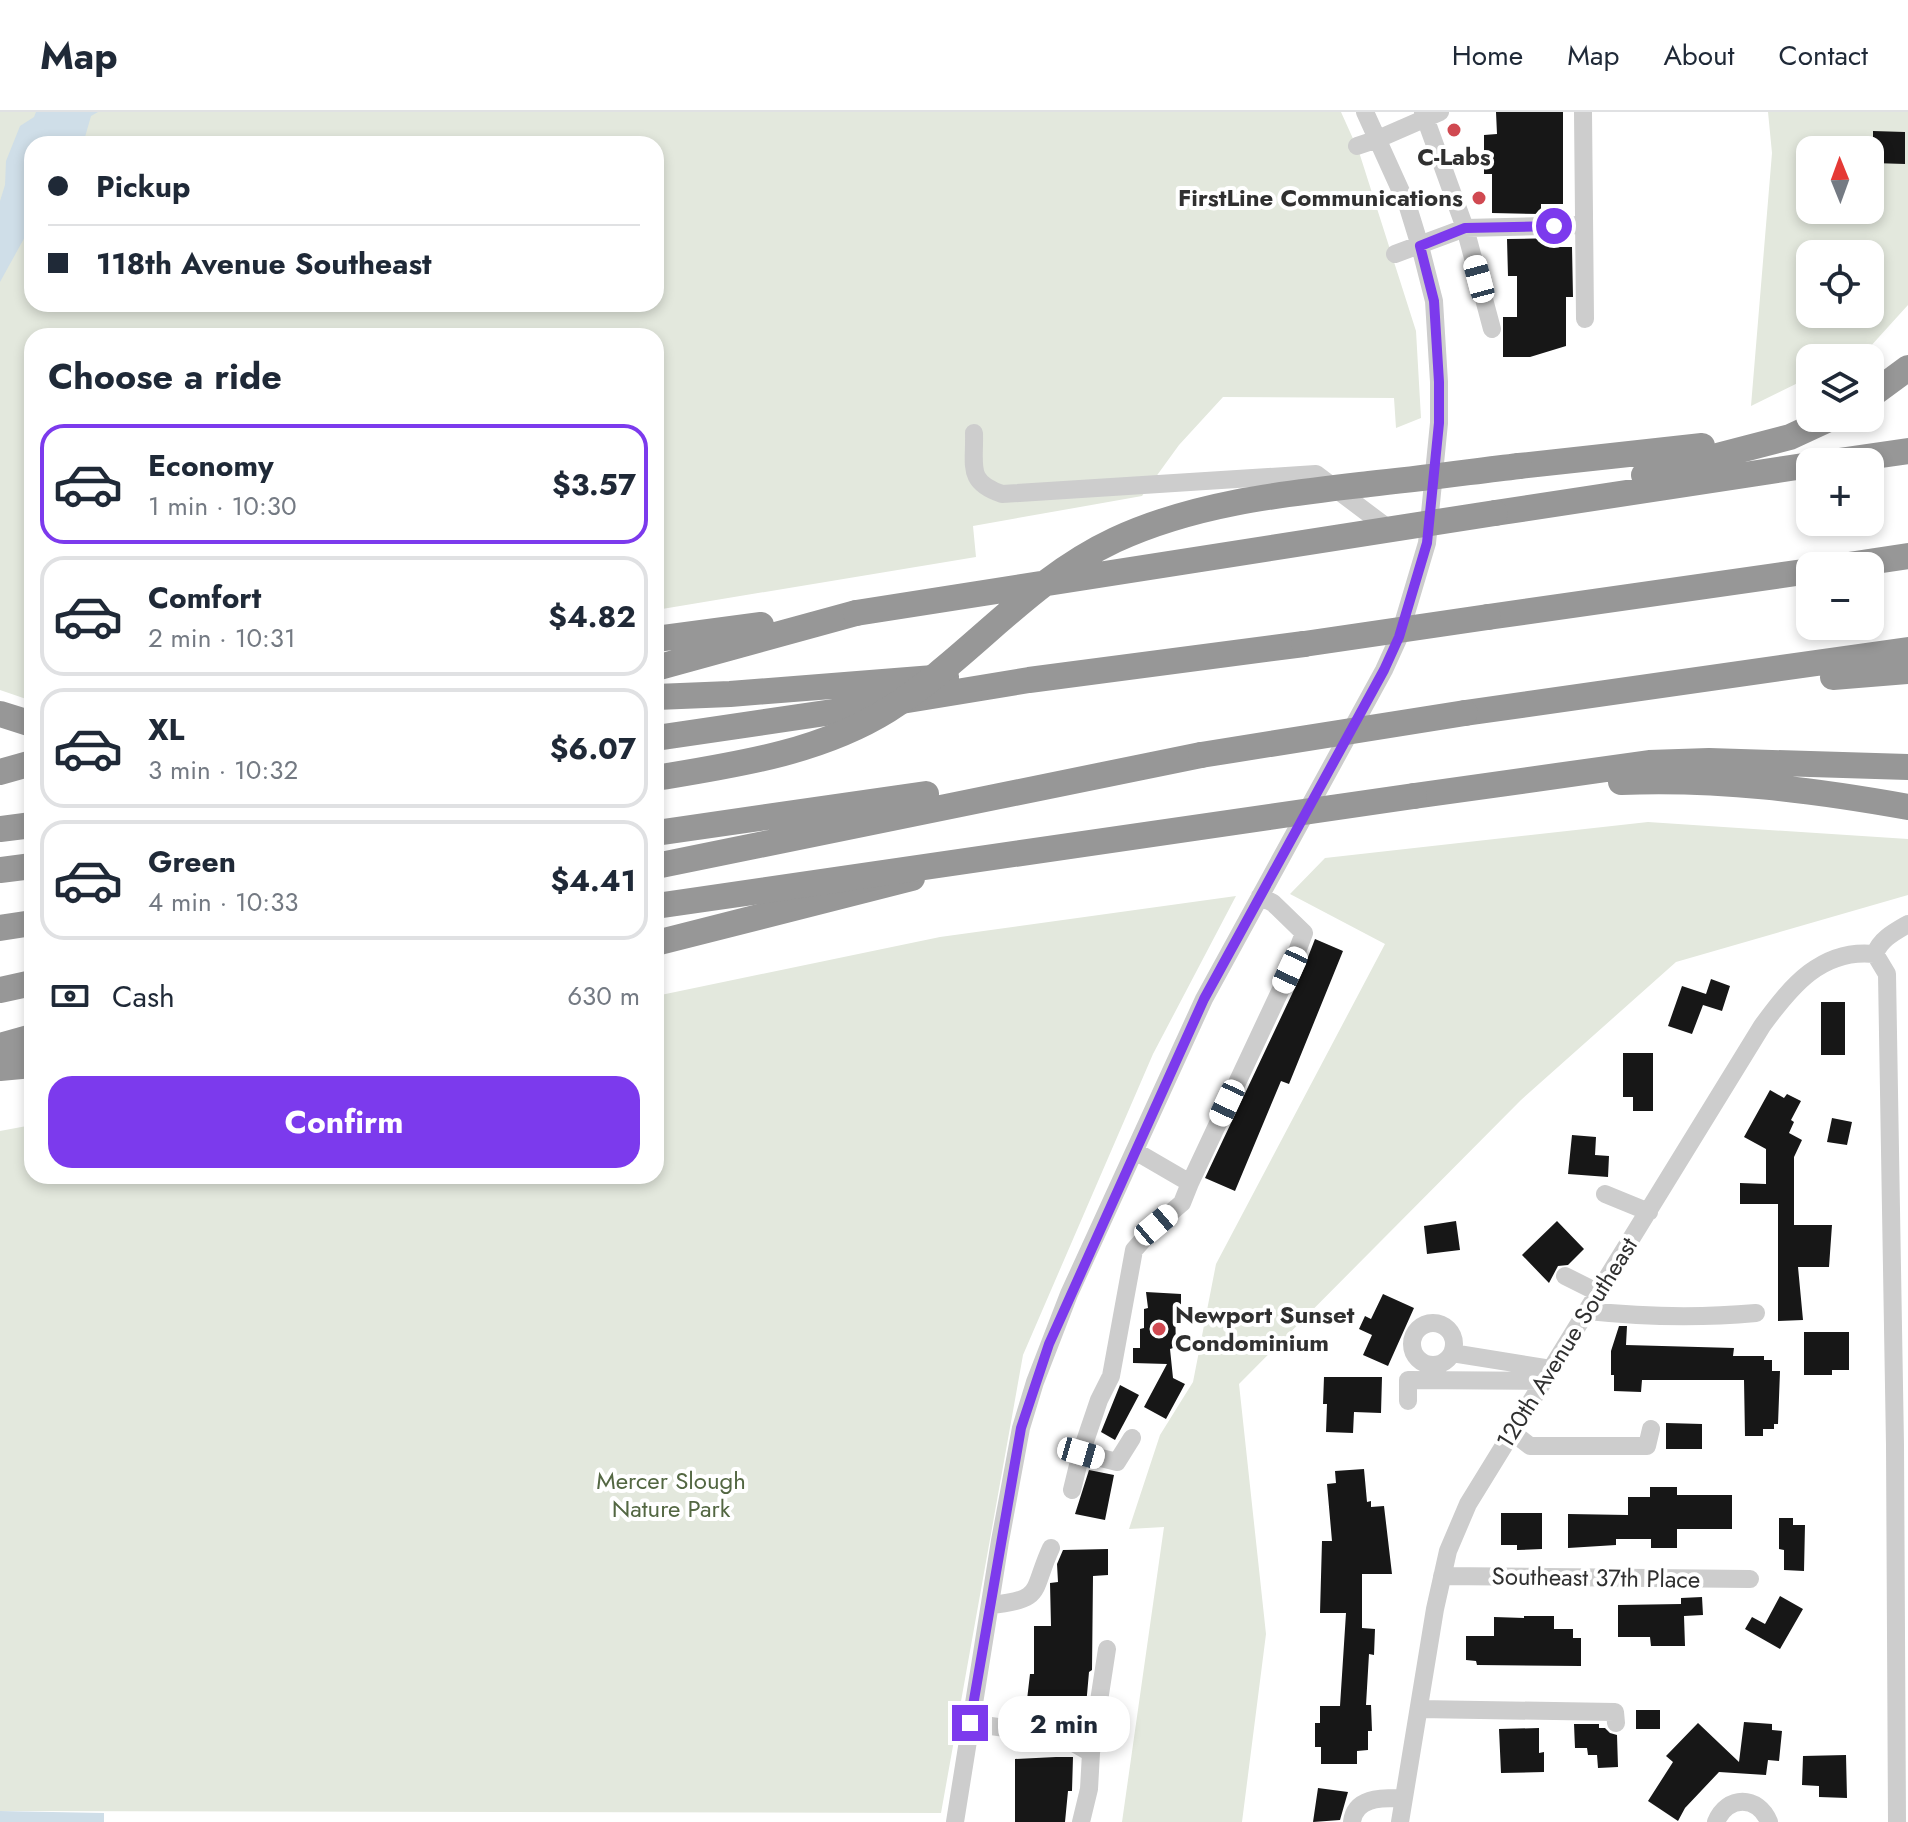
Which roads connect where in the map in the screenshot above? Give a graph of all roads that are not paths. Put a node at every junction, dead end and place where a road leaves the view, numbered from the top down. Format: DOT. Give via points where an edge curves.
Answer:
graph roads {
  1 [pos="1365,112"];
  2 [pos="1583,112"];
  3 [pos="1430,114"];
  4 [pos="1378,139"];
  5 [pos="1357,146"];
  6 [pos="1584,225"];
  7 [pos="1465,228"];
  8 [pos="1420,246"];
  9 [pos="1395,254"];
  10 [pos="1585,319"];
  11 [pos="1492,329"];
  12 [pos="1908,368"];
  13 [pos="1884,386"];
  14 [pos="1796,424"];
  15 [pos="1801,432"];
  16 [pos="974,433"];
  17 [pos="1908,451"];
  18 [pos="1884,454"];
  19 [pos="1796,467"];
  20 [pos="1539,505"];
  21 [pos="1402,539"];
  22 [pos="1908,556"];
  23 [pos="1884,560"];
  24 [pos="1796,573"];
  25 [pos="856,613"];
  26 [pos="664,638"];
  27 [pos="1908,650"];
  28 [pos="664,666"];
  29 [pos="1908,671"];
  30 [pos="1029,680"];
  31 [pos="1586,695"];
  32 [pos="664,696"];
  33 [pos="0,714"];
  34 [pos="24,722"];
  35 [pos="664,737"];
  36 [pos="1201,755"];
  37 [pos="24,765"];
  38 [pos="1908,767"];
  39 [pos="0,772"];
  40 [pos="664,776"];
  41 [pos="1485,786"];
  42 [pos="1908,807"];
  43 [pos="24,826"];
  44 [pos="0,829"];
  45 [pos="664,832"];
  46 [pos="1061,845"];
  47 [pos="664,864"];
  48 [pos="24,867"];
  49 [pos="0,870"];
  50 [pos="1260,896"];
  51 [pos="664,905"];
  52 [pos="24,924"];
  53 [pos="1908,924"];
  54 [pos="0,928"];
  55 [pos="664,941"];
  56 [pos="1875,954"];
  57 [pos="24,972"];
  58 [pos="0,974"];
  59 [pos="24,985"];
  60 [pos="0,990"];
  61 [pos="24,1039"];
  62 [pos="0,1046"];
  63 [pos="24,1066"];
  64 [pos="0,1068"];
  65 [pos="1135,1151"];
  66 [pos="1900,1182"];
  67 [pos="1190,1183"];
  68 [pos="1605,1194"];
  69 [pos="1649,1212"];
  70 [pos="1565,1276"];
  71 [pos="1599,1293"];
  72 [pos="1588,1311"];
  73 [pos="1756,1313"];
  74 [pos="1452,1353"];
  75 [pos="1547,1375"];
  76 [pos="1408,1401"];
  77 [pos="1651,1429"];
  78 [pos="1512,1432"];
  79 [pos="1132,1438"];
  80 [pos="1902,1444"];
  81 [pos="1081,1453"];
  82 [pos="1072,1490"];
  83 [pos="1051,1548"];
  84 [pos="1442,1576"];
  85 [pos="1750,1579"];
  86 [pos="990,1605"];
  87 [pos="1107,1649"];
  88 [pos="1902,1704"];
  89 [pos="1419,1709"];
  90 [pos="970,1723"];
  91 [pos="1616,1723"];
  92 [pos="1091,1753"];
  93 [pos="1404,1798"];
  94 [pos="955,1822"];
  95 [pos="1081,1822"];
  96 [pos="1352,1822"];
  97 [pos="1400,1822"];
  98 [pos="1716,1822"];
  99 [pos="1769,1822"];
  100 [pos="1897,1822"];
  1 -- 4 [label="street"];
  2 -- 6 [label="street"];
  3 -- 4 [label="street"];
  3 -- 7 [label="street"];
  4 -- 5 [label="street"];
  4 -- 8 [label="street"];
  6 -- 7 [label="street"];
  6 -- 10 [label="street"];
  7 -- 8 [label="street"];
  7 -- 11 [label="street"];
  8 -- 9 [label="street"];
  8 -- 50 [label="street" via="1434,301 1439,382 1427,543 1384,670"];
  12 -- 13 [label="highway"];
  14 -- 40 [label="highway, bridge" via="1710,445 1242,500 1163,520 1112,541 1049,579 886,712 798,749"];
  15 -- 20 [label="highway"];
  16 -- 21 [label="street" via="975,475 984,488 1002,494 1316,474"];
  17 -- 18 [label="highway"];
  19 -- 20 [label="highway"];
  20 -- 25 [label="highway, bridge"];
  22 -- 23 [label="highway"];
  24 -- 30 [label="highway, bridge"];
  25 -- 26 [label="highway"];
  25 -- 28 [label="highway"];
  27 -- 31 [label="highway"];
  29 -- 31 [label="highway"];
  30 -- 32 [label="highway, bridge" via="966,676"];
  30 -- 35 [label="highway, bridge"];
  31 -- 36 [label="highway, bridge"];
  33 -- 34 [label="highway"];
  36 -- 45 [label="highway"];
  36 -- 47 [label="highway"];
  37 -- 39 [label="highway"];
  38 -- 41 [label="highway" via="1649,763"];
  41 -- 42 [label="highway" via="1707,782 1826,792"];
  41 -- 46 [label="highway, bridge"];
  43 -- 44 [label="highway"];
  46 -- 51 [label="highway, bridge"];
  46 -- 55 [label="highway, bridge"];
  48 -- 49 [label="highway"];
  50 -- 65 [label="street" via="1204,999"];
  50 -- 67 [label="street" via="1304,933"];
  52 -- 54 [label="highway"];
  53 -- 56 [label="street" via="1888,936"];
  56 -- 66 [label="street" via="1887,974"];
  56 -- 69 [label="street, 120th Avenue Southeast" via="1834,958 1784,995"];
  57 -- 58 [label="highway"];
  59 -- 60 [label="highway"];
  61 -- 62 [label="highway"];
  63 -- 64 [label="highway"];
  65 -- 67 [label="street"];
  65 -- 86 [label="street" via="1035,1382 1021,1428"];
  66 -- 80 [label="street"];
  67 -- 81 [label="street" via="1182,1203 1134,1250 1111,1376"];
  68 -- 69 [label="street"];
  69 -- 71 [label="street, 120th Avenue Southeast"];
  70 -- 71 [label="street"];
  71 -- 72 [label="street, 120th Avenue Southeast"];
  72 -- 73 [label="street" via="1643,1317"];
  72 -- 75 [label="street, 120th Avenue Southeast"];
  74 -- 75 [label="street"];
  75 -- 76 [label="street" via="1408,1380"];
  75 -- 78 [label="street, 120th Avenue Southeast"];
  77 -- 78 [label="street" via="1647,1446 1530,1446"];
  78 -- 84 [label="street, 120th Avenue Southeast" via="1468,1504"];
  79 -- 81 [label="street" via="1117,1462"];
  80 -- 88 [label="street"];
  81 -- 82 [label="street"];
  83 -- 86 [label="street" via="1038,1586 1027,1598"];
  84 -- 85 [label="street, Southeast 37th Place"];
  84 -- 89 [label="street, 120th Avenue Southeast"];
  86 -- 90 [label="street"];
  87 -- 92 [label="street"];
  88 -- 100 [label="street"];
  89 -- 91 [label="street" via="1615,1712"];
  89 -- 93 [label="street, 120th Avenue Southeast"];
  90 -- 92 [label="street" via="1061,1736"];
  90 -- 94 [label="street"];
  92 -- 95 [label="street"];
  93 -- 96 [label="street" via="1372,1799 1359,1806"];
  93 -- 97 [label="street, 120th Avenue Southeast"];
  98 -- 99 [label="street" via="1726,1806 1743,1801 1759,1807"];
}
